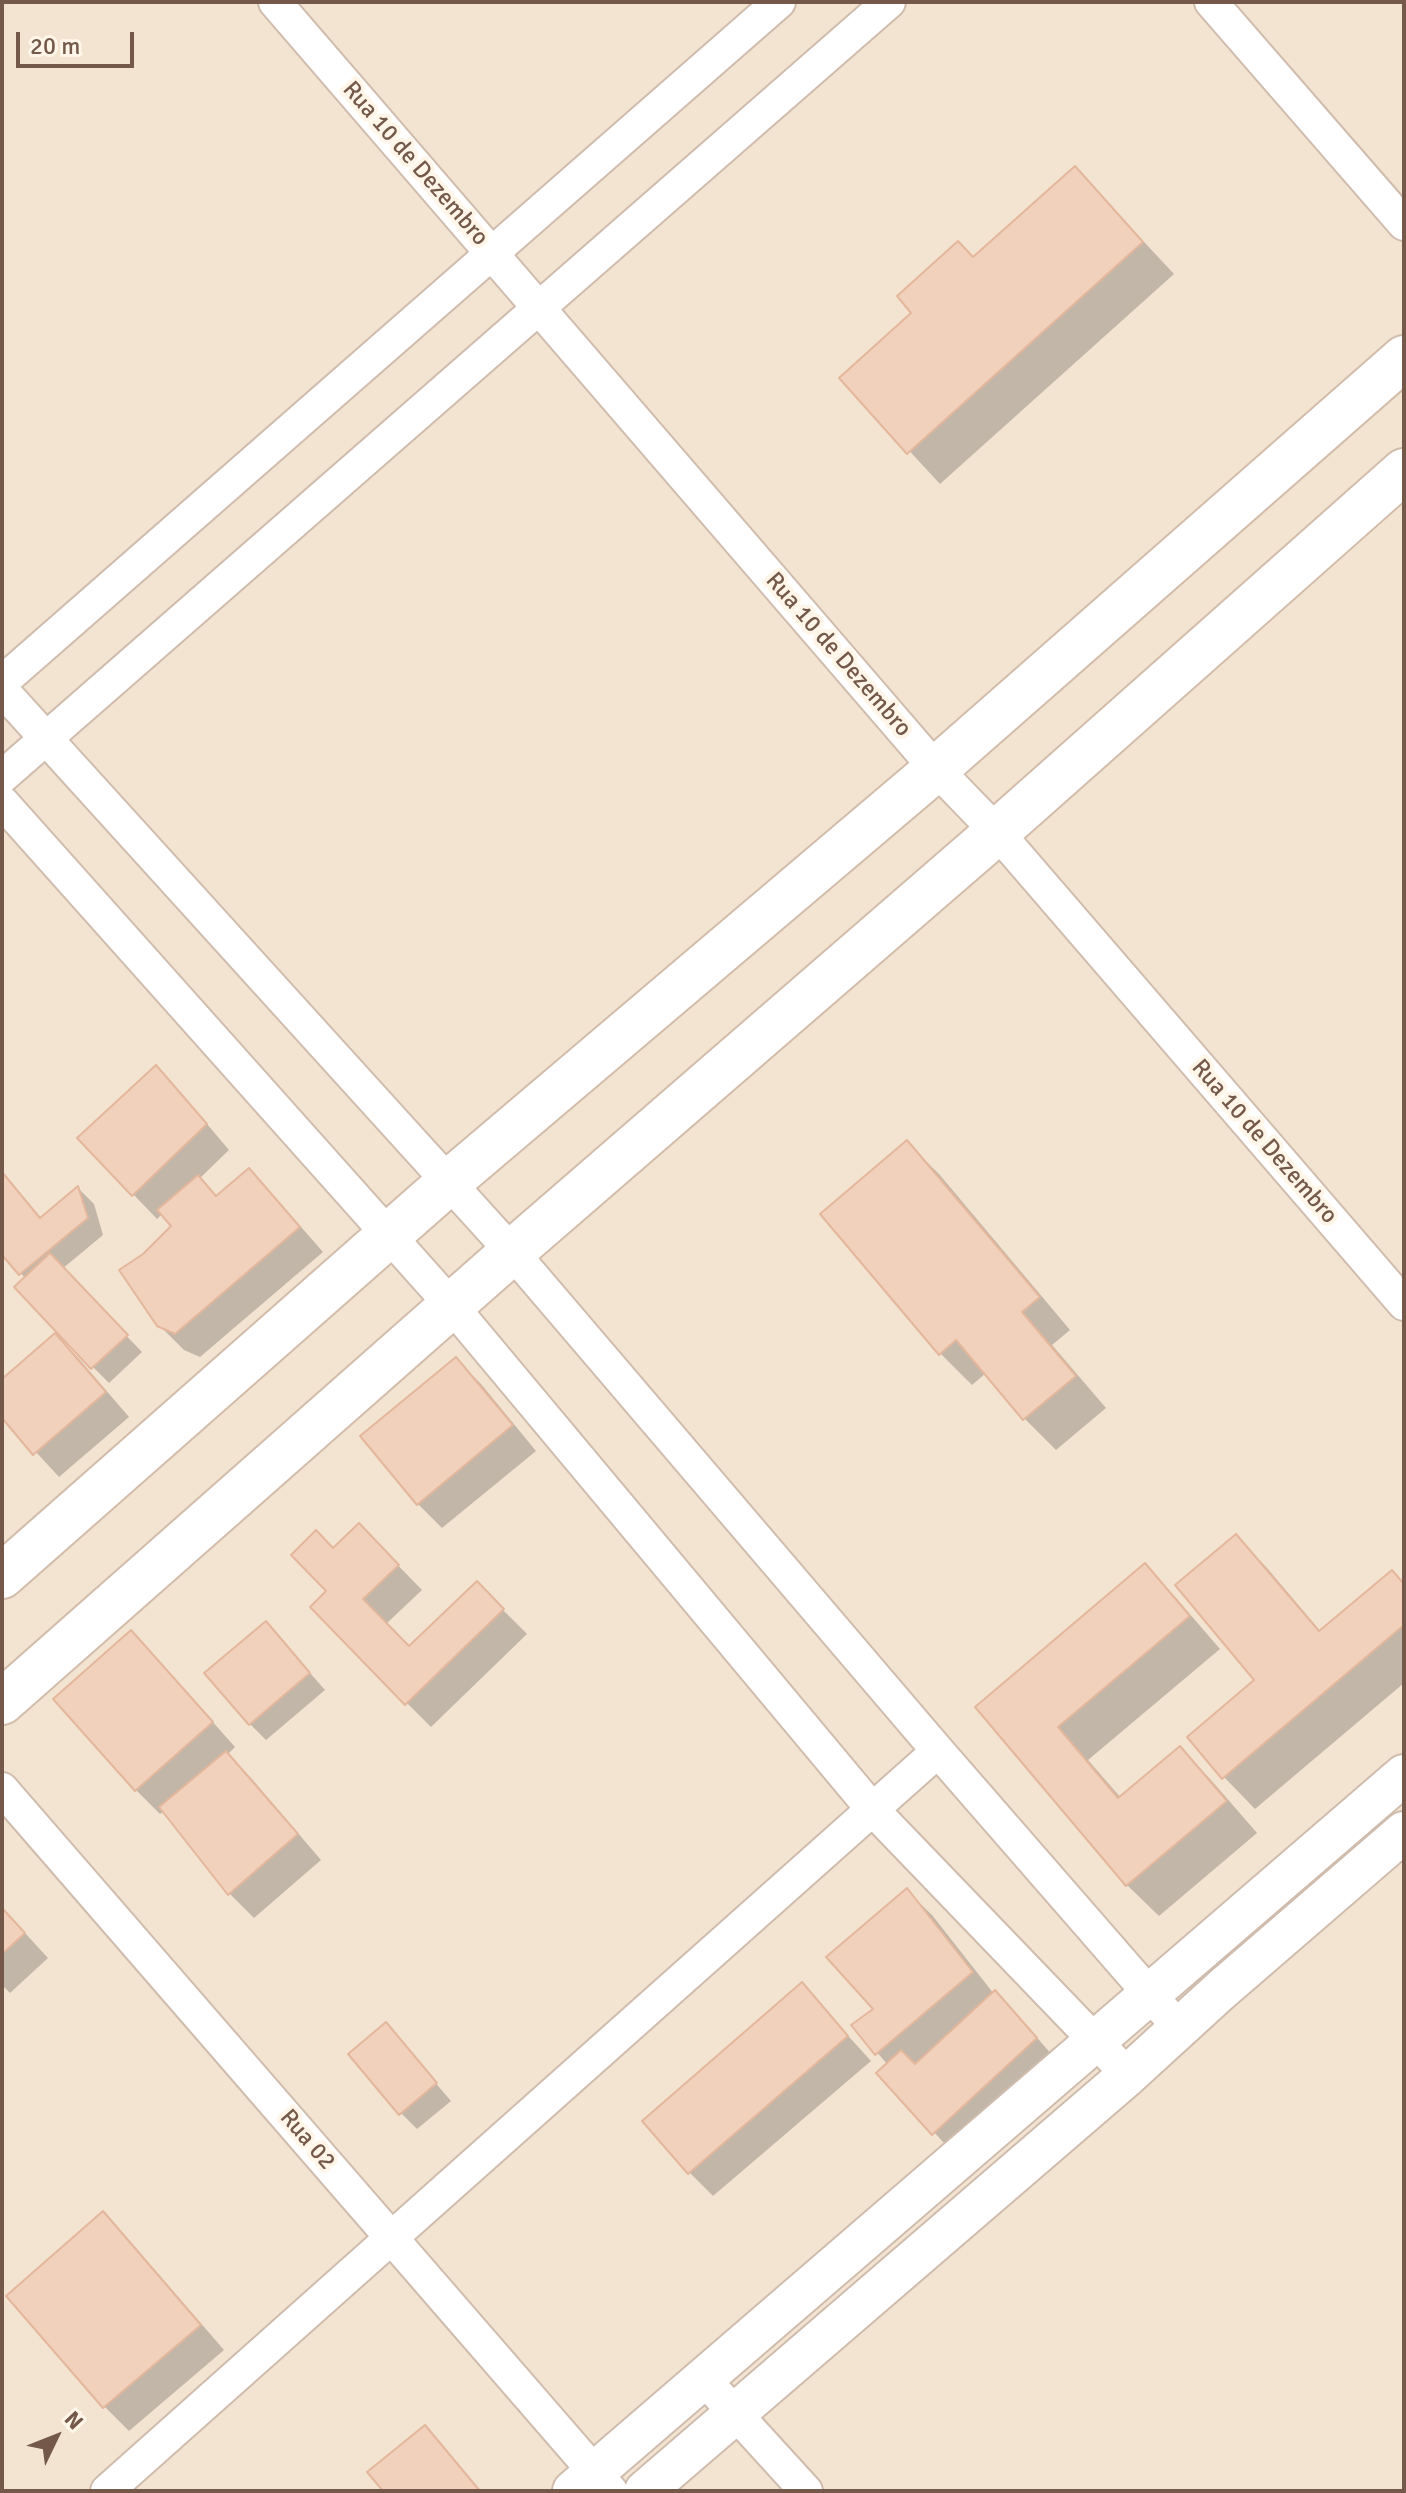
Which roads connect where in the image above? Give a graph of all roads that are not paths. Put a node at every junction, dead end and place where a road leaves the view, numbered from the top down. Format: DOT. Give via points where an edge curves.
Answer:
graph roads {
  1 [pos="275,2"];
  2 [pos="779,2"];
  3 [pos="889,2"];
  4 [pos="1211,2"];
  5 [pos="1404,224"];
  6 [pos="492,253"];
  7 [pos="537,308"];
  8 [pos="1404,358"];
  9 [pos="1404,471"];
  10 [pos="2,682"];
  11 [pos="2,690"];
  12 [pos="46,738"];
  13 [pos="936,769"];
  14 [pos="2,777"];
  15 [pos="2,802"];
  16 [pos="997,832"];
  17 [pos="449,1182"];
  18 [pos="390,1236"];
  19 [pos="512,1252"];
  20 [pos="1404,1304"];
  21 [pos="451,1305"];
  22 [pos="2,1576"];
  23 [pos="2,1702"];
  24 [pos="938,1751"];
  25 [pos="1404,1775"];
  26 [pos="2,1789"];
  27 [pos="873,1810"];
  28 [pos="1404,1832"];
  29 [pos="1150,1993"];
  30 [pos="1180,2029"];
  31 [pos="1094,2041"];
  32 [pos="1128,2075"];
  33 [pos="392,2239"];
  34 [pos="703,2378"];
  35 [pos="735,2413"];
  36 [pos="593,2485"];
  37 [pos="107,2491"];
  38 [pos="645,2491"];
  39 [pos="806,2491"];
  1 -- 6 [label="street, Rua 10 de Dezembro"];
  2 -- 6 [label="street"];
  3 -- 7 [label="street"];
  4 -- 5 [label="street"];
  6 -- 7 [label="street, Rua 10 de Dezembro"];
  6 -- 10 [label="street"];
  7 -- 12 [label="street"];
  7 -- 13 [label="street, Rua 10 de Dezembro"];
  8 -- 13 [label="main road"];
  9 -- 16 [label="main road"];
  11 -- 12 [label="street"];
  12 -- 14 [label="street"];
  12 -- 17 [label="street"];
  13 -- 16 [label="street, Rua 10 de Dezembro"];
  13 -- 17 [label="main road"];
  15 -- 18 [label="street"];
  16 -- 19 [label="main road"];
  16 -- 20 [label="street, Rua 10 de Dezembro"];
  17 -- 18 [label="main road"];
  17 -- 19 [label="street"];
  18 -- 21 [label="street"];
  18 -- 22 [label="main road"];
  19 -- 21 [label="main road"];
  19 -- 24 [label="street"];
  21 -- 23 [label="main road"];
  21 -- 27 [label="street"];
  24 -- 27 [label="street"];
  24 -- 29 [label="street"];
  25 -- 29 [label="street"];
  26 -- 33 [label="street, Rua 02"];
  27 -- 31 [label="street"];
  27 -- 33 [label="street"];
  28 -- 30 [label="street"];
  29 -- 30 [label="street"];
  29 -- 31 [label="street"];
  30 -- 32 [label="street"];
  31 -- 32 [label="street"];
  31 -- 34 [label="street"];
  32 -- 35 [label="street"];
  33 -- 36 [label="street, Rua 02"];
  33 -- 37 [label="street"];
  34 -- 35 [label="street"];
  34 -- 36 [label="street"];
  35 -- 38 [label="street"];
  35 -- 39 [label="street"];
}
